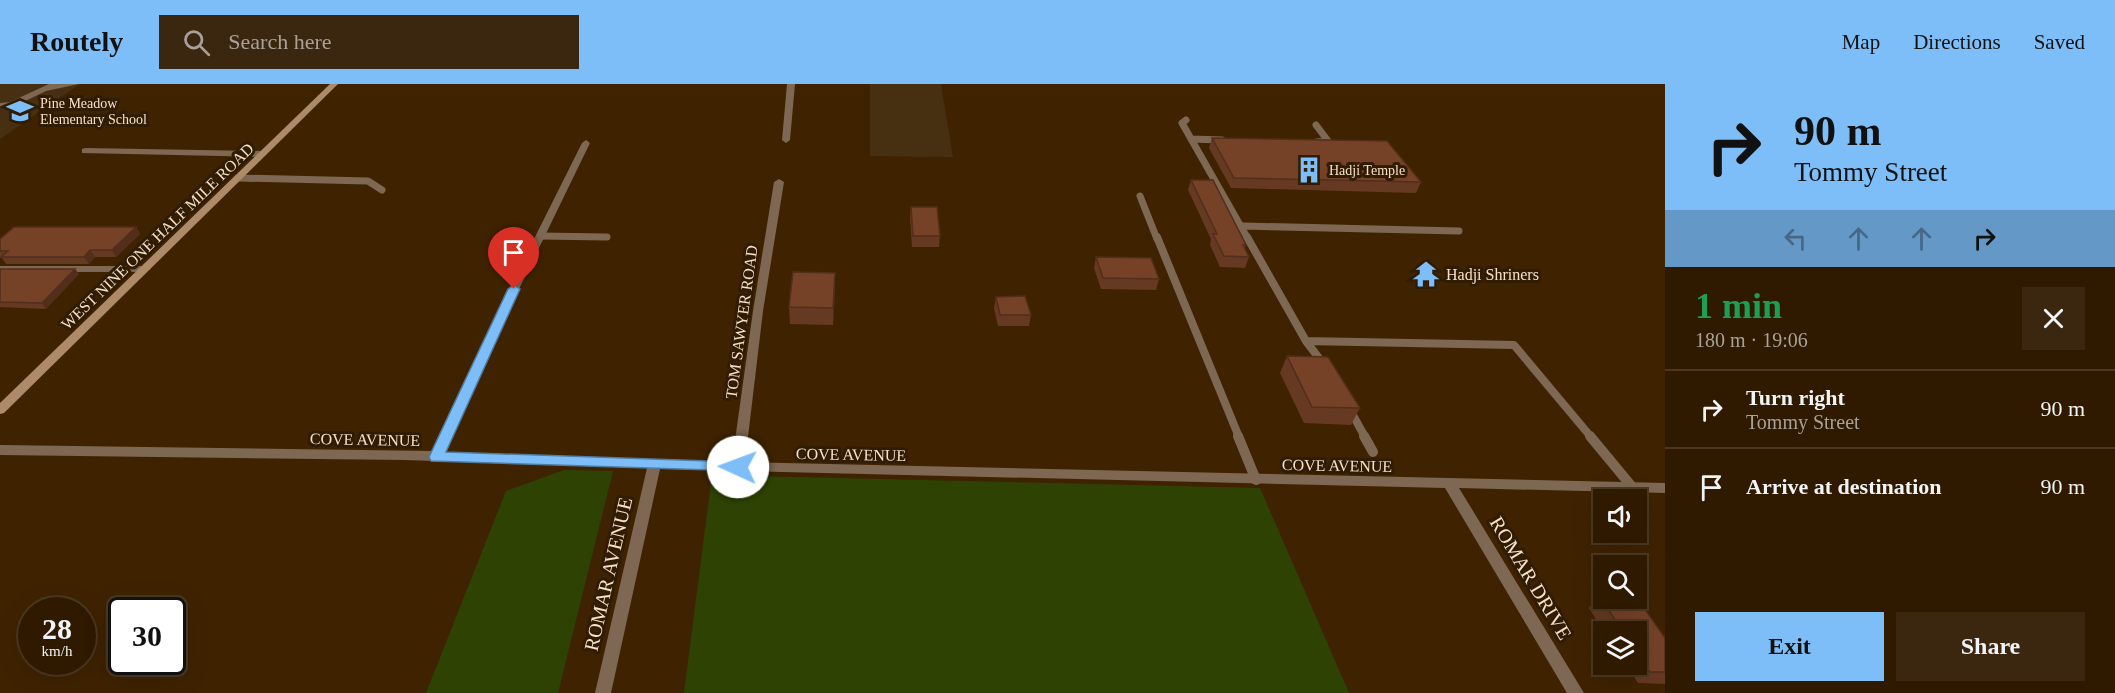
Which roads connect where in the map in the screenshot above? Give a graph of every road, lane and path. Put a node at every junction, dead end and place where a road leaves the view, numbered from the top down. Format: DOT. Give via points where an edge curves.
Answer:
graph roads {
  1 [pos="75,84"];
  2 [pos="334,84"];
  3 [pos="791,84"];
  4 [pos="51,86"];
  5 [pos="0,105"];
  6 [pos="1186,120"];
  7 [pos="1316,125"];
  8 [pos="1191,139"];
  9 [pos="786,140"];
  10 [pos="1236,140"];
  11 [pos="1303,141"];
  12 [pos="586,143"];
  13 [pos="85,151"];
  14 [pos="263,154"];
  15 [pos="238,178"];
  16 [pos="779,182"];
  17 [pos="382,190"];
  18 [pos="1140,196"];
  19 [pos="1243,226"];
  20 [pos="1460,231"];
  21 [pos="540,236"];
  22 [pos="608,237"];
  23 [pos="0,269"];
  24 [pos="145,269"];
  25 [pos="1306,341"];
  26 [pos="1327,371"];
  27 [pos="1344,401"];
  28 [pos="0,410"];
  29 [pos="0,450"];
  30 [pos="1374,452"];
  31 [pos="436,457"];
  32 [pos="654,465"];
  33 [pos="738,467"];
  34 [pos="1256,480"];
  35 [pos="1449,484"];
  36 [pos="1633,488"];
  37 [pos="1665,488"];
  38 [pos="603,693"];
  39 [pos="1576,693"];
  1 -- 4 [label="street"];
  2 -- 14 [label="street, WEST NINE ONE HALF MILE ROAD"];
  3 -- 9 [label="street"];
  4 -- 5 [label="street" via="12,104"];
  6 -- 8 [label="lane" via="1182,123"];
  7 -- 11 [label="lane" via="1328,141"];
  8 -- 10 [label="lane"];
  8 -- 19 [label="lane"];
  12 -- 21 [label="street"];
  13 -- 14 [label="street"];
  14 -- 15 [label="street, WEST NINE ONE HALF MILE ROAD"];
  15 -- 17 [label="lane" via="368,181"];
  15 -- 24 [label="street, WEST NINE ONE HALF MILE ROAD"];
  16 -- 33 [label="street, TOM SAWYER ROAD"];
  18 -- 34 [label="lane"];
  19 -- 20 [label="lane"];
  19 -- 25 [label="lane"];
  21 -- 22 [label="lane"];
  21 -- 31 [label="street"];
  23 -- 24 [label="street"];
  24 -- 28 [label="street, WEST NINE ONE HALF MILE ROAD"];
  25 -- 26 [label="lane"];
  25 -- 36 [label="lane" via="1514,345"];
  27 -- 30 [label="lane"];
  29 -- 31 [label="street, COVE AVENUE"];
  31 -- 32 [label="street, COVE AVENUE"];
  32 -- 33 [label="street, COVE AVENUE"];
  32 -- 38 [label="street, ROMAR AVENUE"];
  33 -- 34 [label="street, COVE AVENUE"];
  34 -- 35 [label="street, COVE AVENUE"];
  35 -- 36 [label="street, COVE AVENUE"];
  35 -- 39 [label="street, ROMAR DRIVE"];
  36 -- 37 [label="street, COVE AVENUE"];
}
